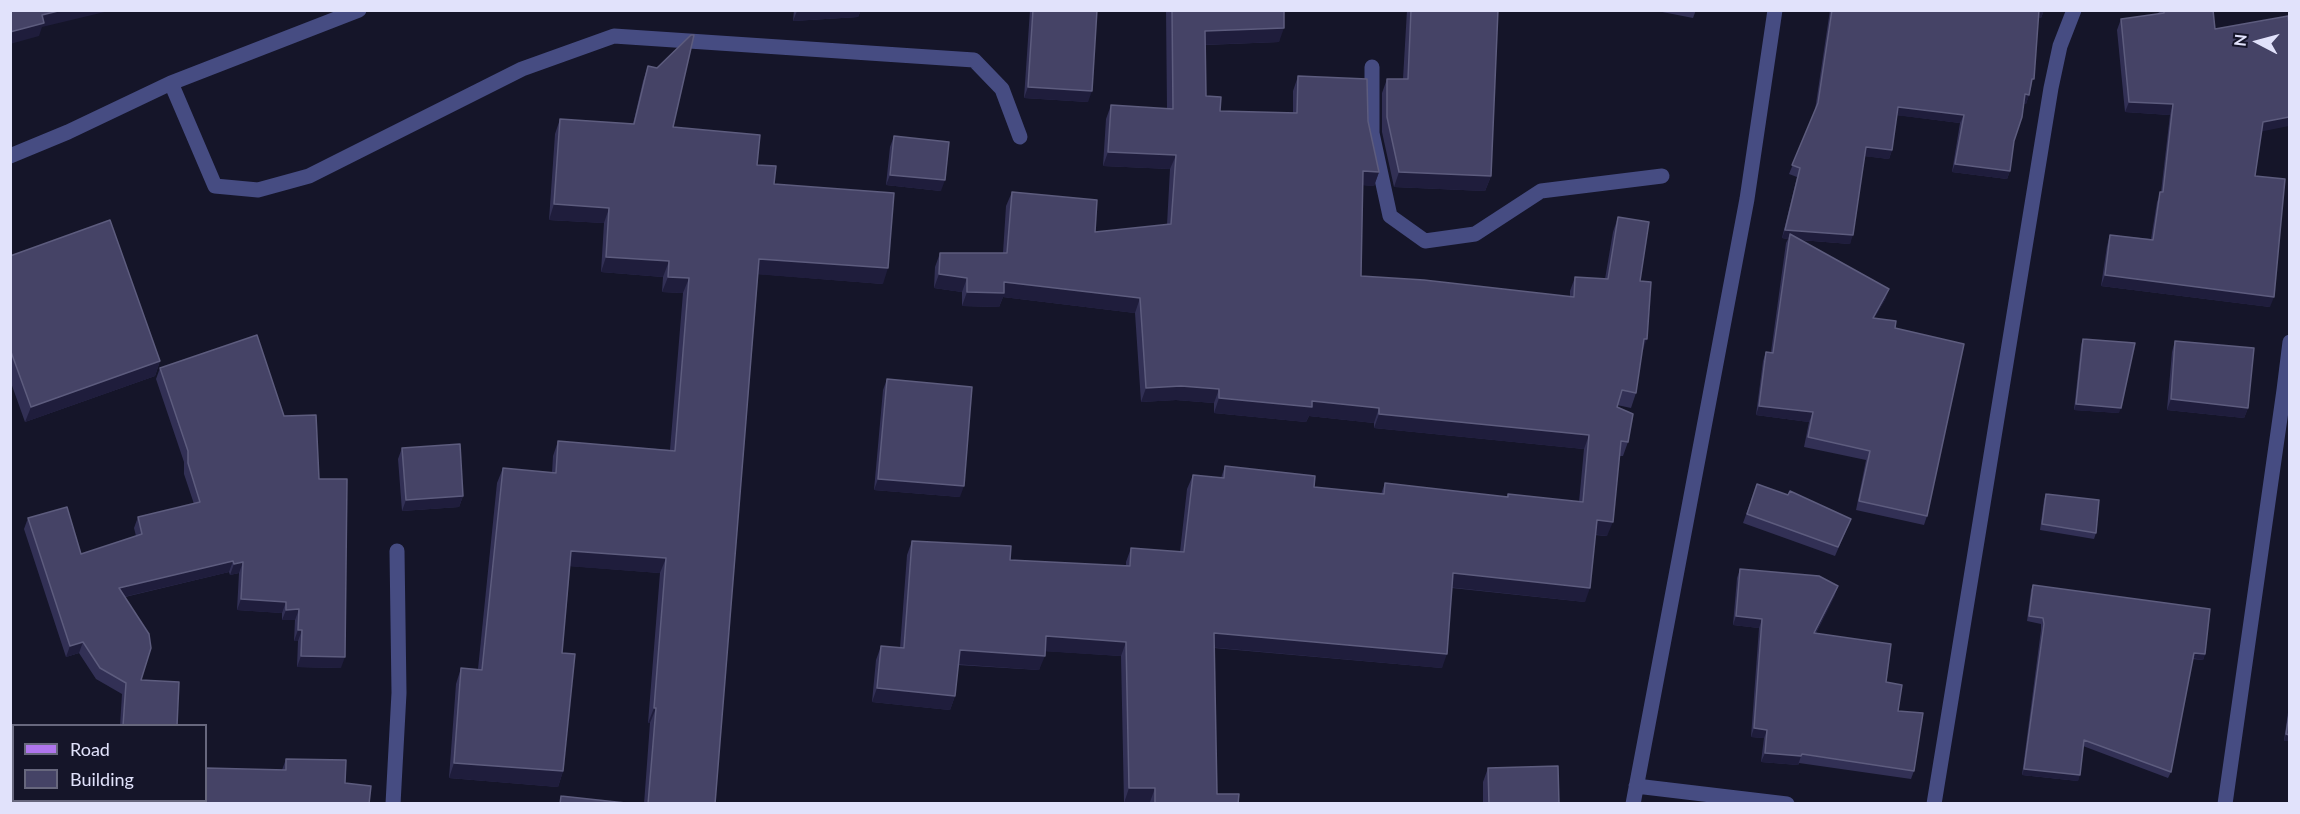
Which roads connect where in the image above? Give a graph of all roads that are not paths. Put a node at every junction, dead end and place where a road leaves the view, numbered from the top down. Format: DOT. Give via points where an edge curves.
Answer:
graph roads {
  1 [pos="359,10"];
  2 [pos="1775,10"];
  3 [pos="2074,10"];
  4 [pos="1372,67"];
  5 [pos="171,83"];
  6 [pos="1020,137"];
  7 [pos="10,156"];
  8 [pos="1662,176"];
  9 [pos="2289,342"];
  10 [pos="397,551"];
  11 [pos="1636,786"];
  12 [pos="393,804"];
  13 [pos="1633,804"];
  14 [pos="1787,804"];
  15 [pos="1934,804"];
  16 [pos="2225,804"];
  1 -- 5 [label="street"];
  2 -- 11 [label="street" via="1747,199"];
  3 -- 15 [label="street" via="2060,46 2051,88"];
  4 -- 8 [label="street" via="1372,133 1390,216 1425,241 1475,234 1541,191"];
  5 -- 6 [label="street" via="215,186 258,190 309,176 522,69 615,36 974,60 1002,89"];
  5 -- 7 [label="street"];
  9 -- 16 [label="street"];
  10 -- 12 [label="street" via="399,693"];
  11 -- 13 [label="street"];
  11 -- 14 [label="street"];
}
